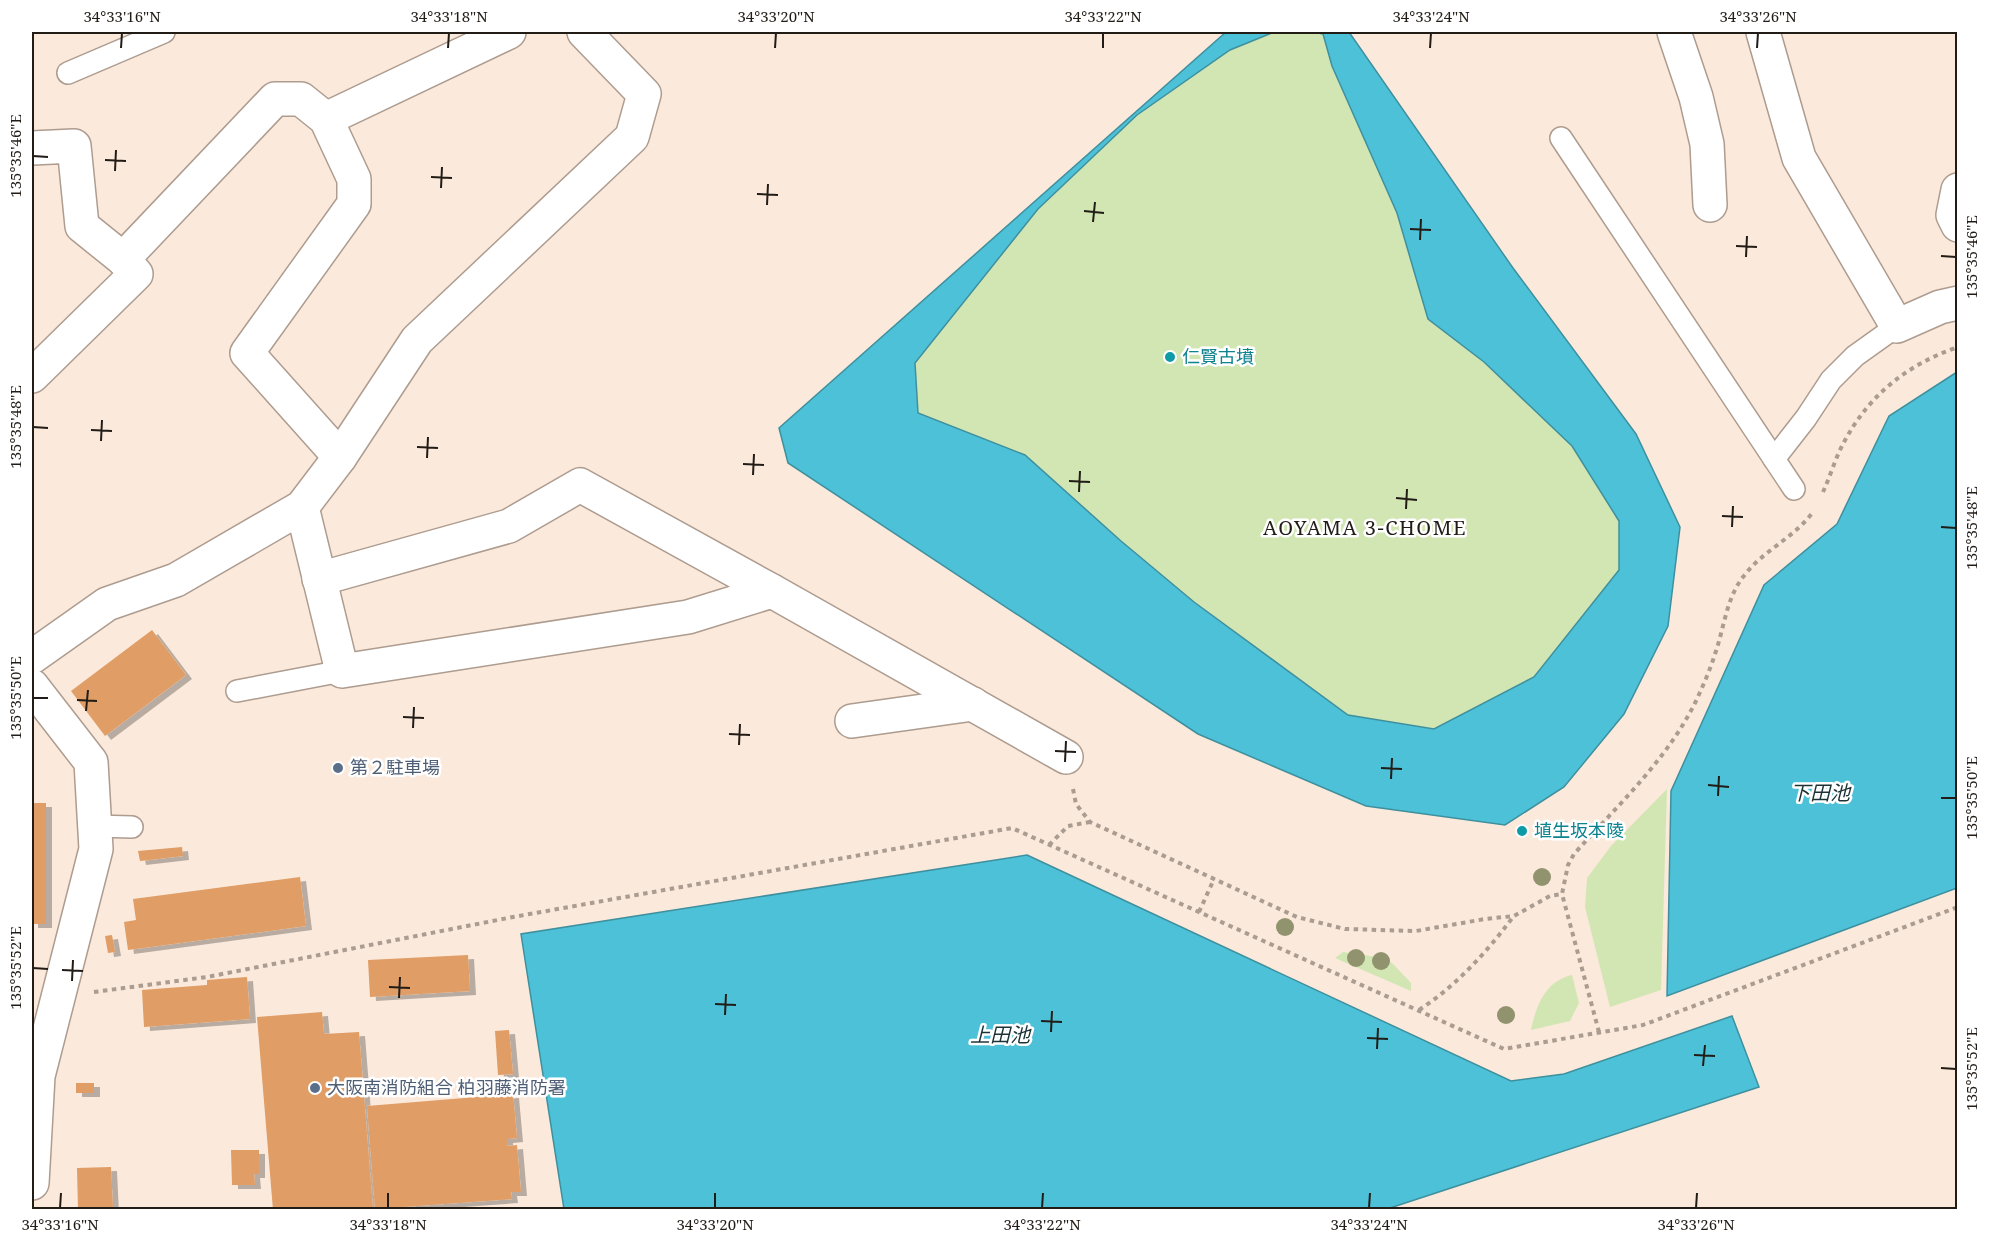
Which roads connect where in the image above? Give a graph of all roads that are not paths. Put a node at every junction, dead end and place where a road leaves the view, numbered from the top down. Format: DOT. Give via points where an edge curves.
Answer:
graph roads {
  1 [pos="164,32"];
  2 [pos="509,32"];
  3 [pos="584,32"];
  4 [pos="1674,32"];
  5 [pos="1762,32"];
  6 [pos="68,73"];
  7 [pos="326,119"];
  8 [pos="1561,138"];
  9 [pos="32,148"];
  10 [pos="1958,189"];
  11 [pos="1710,205"];
  12 [pos="1958,225"];
  13 [pos="123,260"];
  14 [pos="1958,303"];
  15 [pos="1897,326"];
  16 [pos="32,376"];
  17 [pos="340,457"];
  18 [pos="1774,459"];
  19 [pos="1794,489"];
  20 [pos="302,507"];
  21 [pos="319,579"];
  22 [pos="772,591"];
  23 [pos="32,657"];
  24 [pos="342,671"];
  25 [pos="32,686"];
  26 [pos="237,691"];
  27 [pos="973,705"];
  28 [pos="852,722"];
  29 [pos="1066,757"];
  30 [pos="94,825"];
  31 [pos="132,826"];
  32 [pos="32,1183"];
  33 [pos="32,1194"];
  34 [pos="35,1209"];
  1 -- 6 [label="lane"];
  2 -- 7 [label="street"];
  3 -- 17 [label="street" via="644,94 632,137 417,340"];
  4 -- 11 [label="street" via="1707,144"];
  5 -- 15 [label="street" via="1799,158"];
  7 -- 13 [label="street" via="301,99 275,99"];
  7 -- 17 [label="street" via="354,178 354,204 248,353"];
  8 -- 18 [label="lane"];
  9 -- 13 [label="street" via="74,146 82,226"];
  10 -- 12 [label="street" via="1953,215"];
  13 -- 16 [label="street" via="136,274"];
  14 -- 15 [label="street"];
  15 -- 18 [label="lane" via="1855,356 1831,380"];
  17 -- 20 [label="street"];
  18 -- 19 [label="lane"];
  20 -- 21 [label="street"];
  20 -- 23 [label="street" via="176,580 107,604"];
  21 -- 22 [label="street" via="509,526 580,485"];
  21 -- 24 [label="street"];
  22 -- 24 [label="street" via="688,617"];
  22 -- 27 [label="street"];
  24 -- 26 [label="lane"];
  25 -- 30 [label="street" via="91,762"];
  27 -- 28 [label="street"];
  27 -- 29 [label="street"];
  30 -- 31 [label="lane"];
  30 -- 32 [label="street" via="96,849 38,1076"];
  33 -- 34 [label="street"];
}
